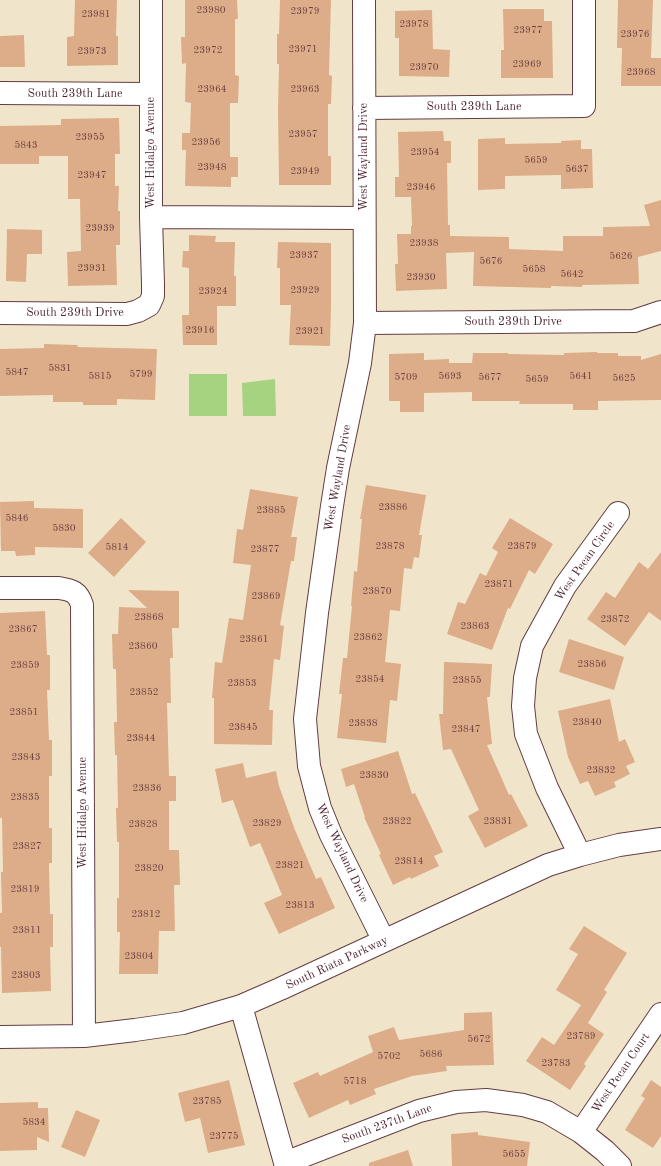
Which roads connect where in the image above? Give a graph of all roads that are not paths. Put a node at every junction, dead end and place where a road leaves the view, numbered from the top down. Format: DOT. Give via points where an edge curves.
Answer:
graph roads {
  1 [pos="151,0"];
  2 [pos="364,0"];
  3 [pos="584,0"];
  4 [pos="0,93"];
  5 [pos="150,94"];
  6 [pos="364,108"];
  7 [pos="151,217"];
  8 [pos="364,218"];
  9 [pos="149,305"];
  10 [pos="661,312"];
  11 [pos="0,313"];
  12 [pos="365,323"];
  13 [pos="618,513"];
  14 [pos="0,588"];
  15 [pos="661,839"];
  16 [pos="580,855"];
  17 [pos="384,941"];
  18 [pos="241,1006"];
  19 [pos="661,1014"];
  20 [pos="0,1036"];
  21 [pos="84,1036"];
  22 [pos="581,1132"];
  23 [pos="286,1165"];
  24 [pos="620,1166"];
  1 -- 5 [label="street, West Hidalgo Avenue"];
  2 -- 6 [label="street, West Wayland Drive"];
  3 -- 6 [label="street, South 239th Lane" via="584,106"];
  4 -- 5 [label="street, South 239th Lane"];
  5 -- 7 [label="street, West Hidalgo Avenue"];
  6 -- 8 [label="street, West Wayland Drive"];
  7 -- 8 [label="street"];
  7 -- 9 [label="street, West Hidalgo Avenue" via="153,296"];
  8 -- 12 [label="street, West Wayland Drive"];
  9 -- 11 [label="street, South 239th Drive" via="127,314"];
  10 -- 12 [label="street, South 239th Drive" via="634,321"];
  12 -- 17 [label="street, West Wayland Drive" via="360,363 339,460 317,613 306,719 309,766 320,808"];
  13 -- 16 [label="street, West Pecan Circle" via="565,586 532,646 525,678 523,706 526,734 547,788"];
  14 -- 21 [label="street, West Hidalgo Avenue" via="68,589 80,598 82,605"];
  15 -- 16 [label="street, South Riata Parkway" via="619,845"];
  16 -- 17 [label="street, South Riata Parkway" via="548,865"];
  17 -- 18 [label="street, South Riata Parkway"];
  18 -- 21 [label="street, South Riata Parkway" via="183,1023"];
  18 -- 23 [label="street"];
  19 -- 22 [label="street, West Pecan Court"];
  20 -- 21 [label="street, South Riata Parkway"];
  22 -- 23 [label="street, South 237th Lane" via="547,1112 523,1105 486,1100 456,1102 419,1111"];
  22 -- 24 [label="street, South 237th Lane"];
}
